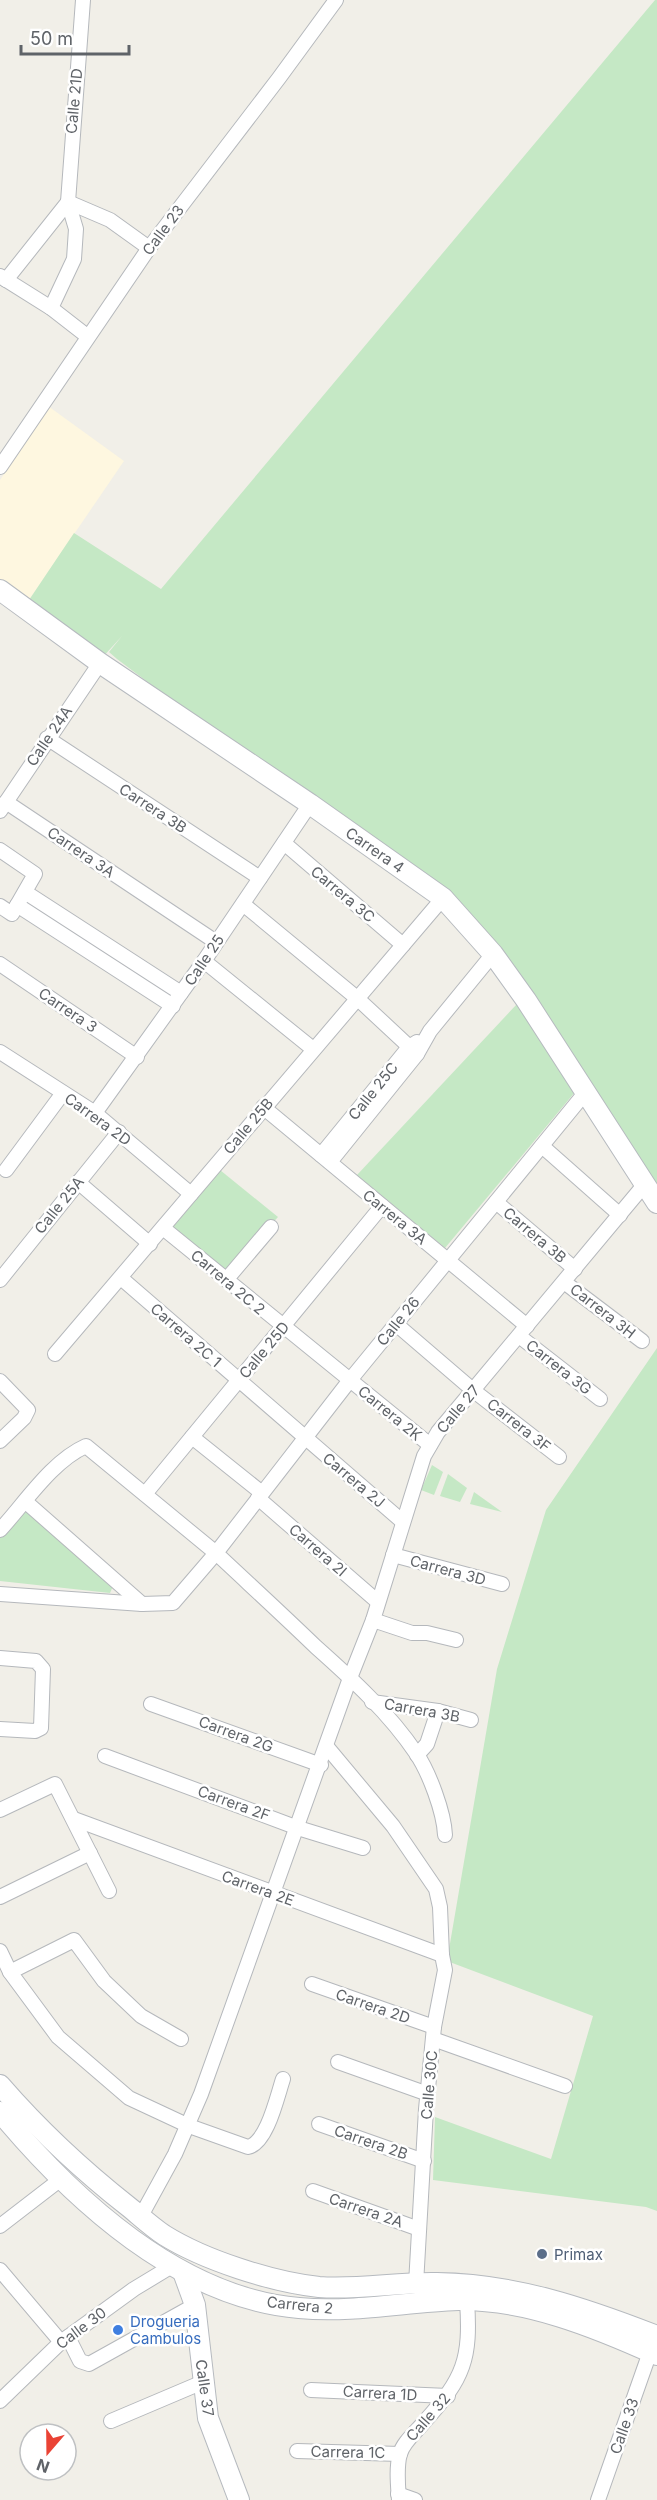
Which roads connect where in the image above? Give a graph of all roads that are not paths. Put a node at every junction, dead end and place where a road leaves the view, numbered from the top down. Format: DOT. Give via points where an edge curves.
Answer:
graph roads {
  1 [pos="83,0"];
  2 [pos="336,0"];
  3 [pos="68,202"];
  4 [pos="149,248"];
  5 [pos="2,278"];
  6 [pos="51,308"];
  7 [pos="87,336"];
  8 [pos="0,467"];
  9 [pos="0,590"];
  10 [pos="100,663"];
  11 [pos="47,738"];
  12 [pos="310,804"];
  13 [pos="2,807"];
  14 [pos="284,843"];
  15 [pos="0,850"];
  16 [pos="260,878"];
  17 [pos="25,892"];
  18 [pos="443,898"];
  19 [pos="243,904"];
  20 [pos="17,905"];
  21 [pos="0,906"];
  22 [pos="216,942"];
  23 [pos="403,945"];
  24 [pos="493,954"];
  25 [pos="204,961"];
  26 [pos="0,964"];
  27 [pos="181,993"];
  28 [pos="358,999"];
  29 [pos="173,1006"];
  30 [pos="313,1049"];
  31 [pos="413,1051"];
  32 [pos="0,1053"];
  33 [pos="137,1057"];
  34 [pos="63,1092"];
  35 [pos="585,1093"];
  36 [pos="263,1107"];
  37 [pos="95,1113"];
  38 [pos="119,1132"];
  39 [pos="542,1146"];
  40 [pos="325,1159"];
  41 [pos="6,1170"];
  42 [pos="78,1182"];
  43 [pos="645,1184"];
  44 [pos="191,1194"];
  45 [pos="496,1202"];
  46 [pos="657,1203"];
  47 [pos="382,1206"];
  48 [pos="620,1215"];
  49 [pos="271,1227"];
  50 [pos="163,1228"];
  51 [pos="150,1244"];
  52 [pos="448,1260"];
  53 [pos="575,1269"];
  54 [pos="121,1278"];
  55 [pos="0,1280"];
  56 [pos="226,1280"];
  57 [pos="564,1282"];
  58 [pos="396,1324"];
  59 [pos="283,1327"];
  60 [pos="523,1331"];
  61 [pos="642,1341"];
  62 [pos="55,1354"];
  63 [pos="0,1380"];
  64 [pos="350,1380"];
  65 [pos="239,1381"];
  66 [pos="474,1391"];
  67 [pos="600,1399"];
  68 [pos="192,1437"];
  69 [pos="304,1438"];
  70 [pos="0,1441"];
  71 [pos="430,1445"];
  72 [pos="559,1457"];
  73 [pos="145,1494"];
  74 [pos="260,1496"];
  75 [pos="26,1502"];
  76 [pos="403,1522"];
  77 [pos="0,1530"];
  78 [pos="216,1553"];
  79 [pos="393,1555"];
  80 [pos="502,1584"];
  81 [pos="0,1594"];
  82 [pos="378,1602"];
  83 [pos="142,1604"];
  84 [pos="374,1620"];
  85 [pos="456,1640"];
  86 [pos="0,1658"];
  87 [pos="350,1678"];
  88 [pos="372,1702"];
  89 [pos="151,1704"];
  90 [pos="438,1711"];
  91 [pos="471,1720"];
  92 [pos="0,1729"];
  93 [pos="327,1747"];
  94 [pos="417,1755"];
  95 [pos="105,1756"];
  96 [pos="321,1765"];
  97 [pos="0,1810"];
  98 [pos="74,1819"];
  99 [pos="298,1828"];
  100 [pos="445,1835"];
  101 [pos="363,1848"];
  102 [pos="90,1853"];
  103 [pos="109,1891"];
  104 [pos="274,1894"];
  105 [pos="0,1897"];
  106 [pos="0,1951"];
  107 [pos="442,1955"];
  108 [pos="10,1972"];
  109 [pos="312,1984"];
  110 [pos="434,2033"];
  111 [pos="181,2038"];
  112 [pos="338,2062"];
  113 [pos="283,2079"];
  114 [pos="0,2085"];
  115 [pos="565,2086"];
  116 [pos="428,2094"];
  117 [pos="0,2112"];
  118 [pos="319,2124"];
  119 [pos="189,2126"];
  120 [pos="424,2161"];
  121 [pos="61,2179"];
  122 [pos="313,2191"];
  123 [pos="141,2216"];
  124 [pos="0,2226"];
  125 [pos="419,2229"];
  126 [pos="177,2269"];
  127 [pos="0,2270"];
  128 [pos="416,2284"];
  129 [pos="467,2301"];
  130 [pos="195,2305"];
  131 [pos="64,2339"];
  132 [pos="655,2348"];
  133 [pos="203,2382"];
  134 [pos="311,2390"];
  135 [pos="448,2396"];
  136 [pos="0,2401"];
  137 [pos="111,2421"];
  138 [pos="297,2451"];
  139 [pos="400,2454"];
  140 [pos="398,2497"];
  141 [pos="239,2500"];
  142 [pos="415,2500"];
  143 [pos="598,2500"];
  1 -- 3 [label="street, Calle 21D"];
  2 -- 4 [label="street, Calle 23"];
  3 -- 4 [label="street" via="110,220"];
  3 -- 5 [label="street"];
  3 -- 6 [label="street" via="76,229 74,259"];
  4 -- 7 [label="street, Calle 23"];
  5 -- 6 [label="street"];
  6 -- 7 [label="street"];
  7 -- 8 [label="street, Calle 23"];
  9 -- 10 [label="main road, Carrera 4"];
  10 -- 11 [label="street, Calle 24A"];
  10 -- 12 [label="main road, Carrera 4"];
  11 -- 13 [label="street, Calle 24A"];
  11 -- 16 [label="street, Carrera 3B"];
  12 -- 14 [label="street, Calle 25"];
  12 -- 18 [label="main road, Carrera 4"];
  13 -- 22 [label="street, Carrera 3A"];
  14 -- 16 [label="street, Calle 25"];
  14 -- 23 [label="street, Carrera 3C"];
  15 -- 17 [label="street" via="35,874"];
  16 -- 19 [label="street, Calle 25"];
  17 -- 20 [label="street"];
  17 -- 27 [label="street"];
  18 -- 23 [label="street, Calle 25B"];
  18 -- 24 [label="main road, Carrera 4"];
  19 -- 22 [label="street, Calle 25"];
  19 -- 28 [label="street"];
  20 -- 21 [label="street" via="12,914"];
  20 -- 29 [label="street"];
  22 -- 25 [label="street, Calle 25"];
  23 -- 28 [label="street, Calle 25B"];
  24 -- 31 [label="street, Calle 25C"];
  24 -- 35 [label="main road, Carrera 4"];
  25 -- 27 [label="street, Calle 25"];
  25 -- 30 [label="street"];
  26 -- 33 [label="street, Carrera 3"];
  27 -- 29 [label="street, Calle 25"];
  28 -- 30 [label="street, Calle 25B"];
  28 -- 31 [label="street"];
  29 -- 33 [label="street, Calle 25"];
  30 -- 36 [label="street, Calle 25B"];
  31 -- 40 [label="street, Calle 25C"];
  32 -- 34 [label="street, Carrera 2D"];
  33 -- 37 [label="street, Calle 25"];
  34 -- 37 [label="street, Carrera 2D"];
  34 -- 41 [label="street"];
  35 -- 39 [label="street, Calle 26"];
  35 -- 43 [label="main road, Carrera 4"];
  36 -- 40 [label="street, Carrera 3A"];
  36 -- 44 [label="street, Calle 25B"];
  37 -- 38 [label="street, Carrera 2D"];
  38 -- 42 [label="street, Calle 25A"];
  38 -- 44 [label="street, Carrera 2D"];
  39 -- 45 [label="street, Calle 26"];
  39 -- 48 [label="street"];
  40 -- 47 [label="street, Carrera 3A"];
  42 -- 51 [label="street"];
  42 -- 55 [label="street, Calle 25A"];
  43 -- 46 [label="main road, Carrera 4"];
  43 -- 48 [label="street, Calle 27"];
  44 -- 50 [label="street, Calle 25B"];
  45 -- 52 [label="street, Calle 26"];
  45 -- 53 [label="street, Carrera 3B"];
  47 -- 52 [label="street, Carrera 3A"];
  47 -- 59 [label="street, Calle 25D"];
  48 -- 53 [label="street, Calle 27"];
  49 -- 56 [label="street"];
  50 -- 51 [label="street, Calle 25B"];
  50 -- 56 [label="street, Carrera 2C 2"];
  51 -- 54 [label="street, Calle 25B"];
  52 -- 58 [label="street, Calle 26"];
  52 -- 60 [label="street, Carrera 3A"];
  53 -- 57 [label="street, Calle 27"];
  54 -- 62 [label="street, Calle 25B"];
  54 -- 65 [label="street, Carrera 2C 1"];
  56 -- 59 [label="street, Carrera 2C 2"];
  57 -- 60 [label="street, Calle 27"];
  57 -- 61 [label="street, Carrera 3H"];
  58 -- 64 [label="street, Calle 26"];
  58 -- 66 [label="street, Carrera 3F"];
  59 -- 64 [label="street, Carrera 2C 2"];
  59 -- 65 [label="street, Calle 25D"];
  60 -- 66 [label="street, Calle 27"];
  60 -- 67 [label="street, Carrera 3G"];
  63 -- 70 [label="street" via="28,1410"];
  64 -- 69 [label="street, Calle 26"];
  64 -- 71 [label="street, Carrera 2K"];
  65 -- 68 [label="street, Calle 25D"];
  65 -- 69 [label="street, Carrera 2C 1"];
  66 -- 71 [label="street, Calle 27"];
  66 -- 72 [label="street, Carrera 3F"];
  68 -- 73 [label="street, Calle 25D"];
  68 -- 74 [label="street, Carrera 2I"];
  69 -- 74 [label="street, Calle 26"];
  69 -- 76 [label="street, Carrera 2J"];
  71 -- 76 [label="street, Calle 27"];
  73 -- 75 [label="street" via="86,1446 57,1464"];
  73 -- 78 [label="street"];
  74 -- 78 [label="street, Calle 26"];
  74 -- 82 [label="street, Carrera 2I"];
  75 -- 77 [label="street"];
  75 -- 83 [label="street"];
  76 -- 79 [label="street, Calle 27"];
  78 -- 83 [label="street, Calle 26" via="173,1603"];
  78 -- 87 [label="street"];
  79 -- 80 [label="street, Carrera 3D"];
  79 -- 82 [label="street, Calle 27"];
  81 -- 83 [label="street, Calle 26"];
  82 -- 84 [label="street, Calle 27"];
  84 -- 85 [label="street" via="412,1633"];
  84 -- 87 [label="street, Calle 27"];
  86 -- 92 [label="street" via="36,1661 43,1669 41,1728"];
  87 -- 88 [label="street"];
  87 -- 93 [label="street, Calle 27"];
  88 -- 90 [label="street, Carrera 3B"];
  88 -- 94 [label="street"];
  89 -- 96 [label="street, Carrera 2G"];
  90 -- 91 [label="street, Carrera 3B"];
  90 -- 94 [label="street" via="427,1744"];
  93 -- 96 [label="street, Calle 27"];
  93 -- 107 [label="street, Calle 30C" via="393,1826 436,1889"];
  94 -- 100 [label="street" via="444,1822"];
  95 -- 99 [label="street, Carrera 2F"];
  96 -- 99 [label="street, Calle 27"];
  97 -- 98 [label="street" via="55,1784"];
  98 -- 102 [label="street"];
  98 -- 104 [label="street, Carrera 2E"];
  99 -- 101 [label="street, Carrera 2F"];
  99 -- 104 [label="street, Calle 27"];
  102 -- 103 [label="street"];
  102 -- 105 [label="street"];
  104 -- 107 [label="street, Carrera 2E"];
  104 -- 119 [label="street, Calle 27"];
  106 -- 108 [label="street"];
  107 -- 110 [label="street, Calle 30C" via="445,1970"];
  108 -- 111 [label="street" via="74,1940 104,1982 141,2016"];
  108 -- 119 [label="street" via="58,2037 129,2098"];
  109 -- 110 [label="street, Carrera 2D"];
  110 -- 115 [label="street, Carrera 2D"];
  110 -- 116 [label="street, Calle 30C"];
  112 -- 116 [label="street"];
  113 -- 119 [label="street" via="263,2137 255,2145 248,2147"];
  114 -- 123 [label="main road, Carrera 2" via="64,2153"];
  116 -- 120 [label="street, Calle 30C"];
  117 -- 121 [label="main road, Carrera 2"];
  118 -- 120 [label="street, Carrera 2B"];
  119 -- 123 [label="street, Calle 27"];
  120 -- 125 [label="street, Calle 30C"];
  121 -- 124 [label="street"];
  121 -- 126 [label="main road, Carrera 2" via="109,2221"];
  122 -- 125 [label="street, Carrera 2A"];
  123 -- 128 [label="main road, Carrera 2" via="165,2235 258,2275 320,2287"];
  125 -- 128 [label="street, Calle 30C"];
  126 -- 129 [label="main road, Carrera 2" via="242,2298 297,2308 352,2309"];
  126 -- 130 [label="main road, Calle 37"];
  126 -- 131 [label="street, Calle 30" via="134,2289"];
  127 -- 131 [label="street"];
  128 -- 132 [label="main road, Carrera 2" via="488,2286 573,2304"];
  129 -- 132 [label="main road, Carrera 2" via="545,2312"];
  129 -- 135 [label="street, Calle 32" via="469,2335 465,2359"];
  130 -- 131 [label="street" via="89,2364 80,2361"];
  130 -- 133 [label="main road, Calle 37"];
  131 -- 136 [label="street, Calle 30"];
  132 -- 143 [label="street, Calle 33"];
  133 -- 137 [label="street"];
  133 -- 141 [label="main road, Calle 37" via="208,2418"];
  134 -- 135 [label="street, Carrera 1D"];
  135 -- 139 [label="street, Calle 32"];
  138 -- 139 [label="street, Carrera 1C"];
  139 -- 140 [label="street, Calle 32"];
  140 -- 142 [label="street"];
}
